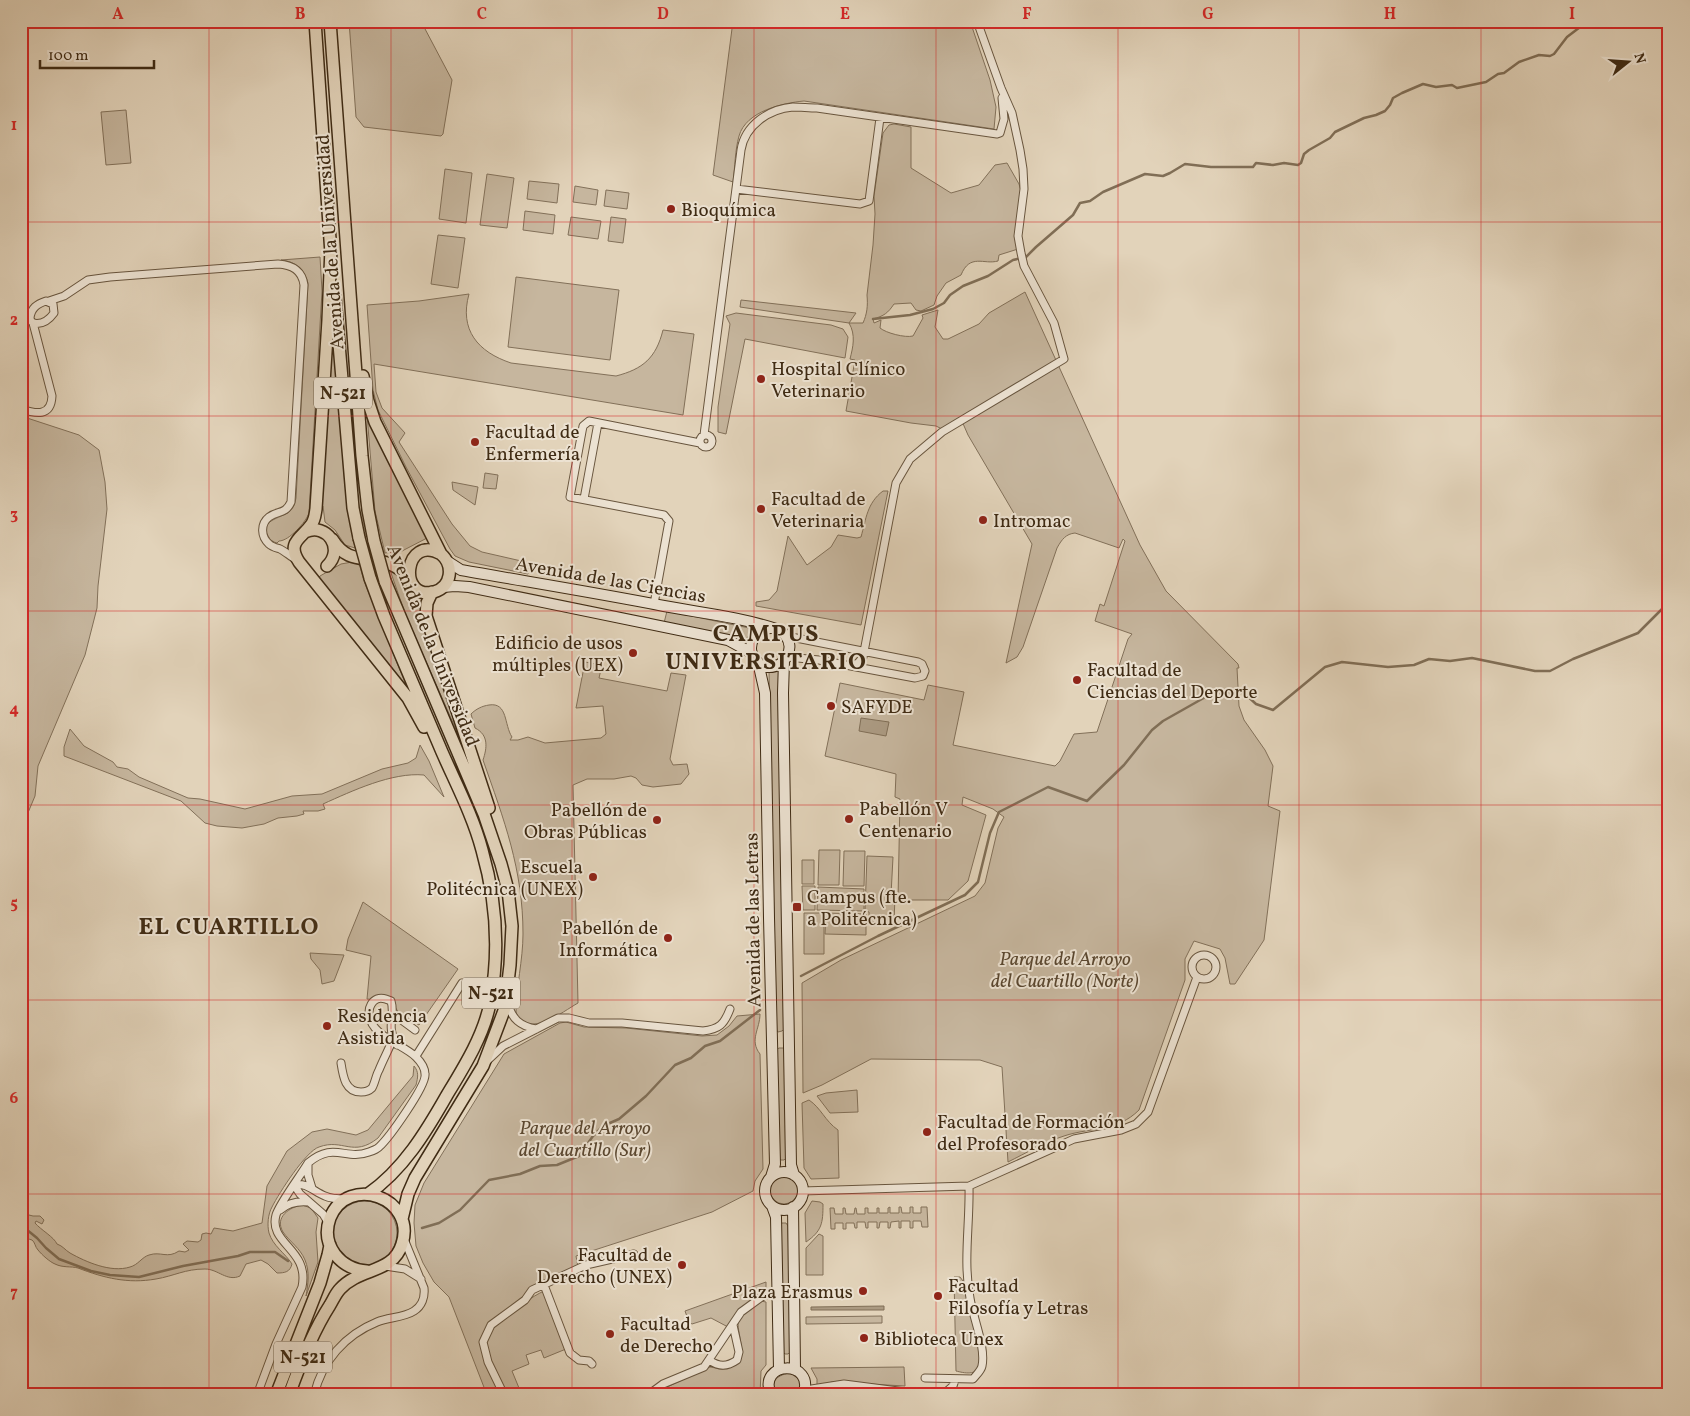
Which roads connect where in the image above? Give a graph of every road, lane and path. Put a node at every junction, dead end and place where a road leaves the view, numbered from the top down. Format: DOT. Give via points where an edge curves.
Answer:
graph roads {
  1 [pos="316,21"];
  2 [pos="330,21"];
  3 [pos="977,21"];
  4 [pos="1001,88"];
  5 [pos="880,118"];
  6 [pos="736,188"];
  7 [pos="330,248"];
  8 [pos="64,296"];
  9 [pos="49,301"];
  10 [pos="21,308"];
  11 [pos="32,310"];
  12 [pos="54,311"];
  13 [pos="35,321"];
  14 [pos="354,333"];
  15 [pos="21,409"];
  16 [pos="598,423"];
  17 [pos="707,436"];
  18 [pos="700,443"];
  19 [pos="584,500"];
  20 [pos="301,535"];
  21 [pos="332,539"];
  22 [pos="280,549"];
  23 [pos="350,557"];
  24 [pos="444,558"];
  25 [pos="413,559"];
  26 [pos="299,562"];
  27 [pos="389,564"];
  28 [pos="327,566"];
  29 [pos="409,577"];
  30 [pos="437,590"];
  31 [pos="654,604"];
  32 [pos="771,628"];
  33 [pos="786,636"];
  34 [pos="864,652"];
  35 [pos="752,653"];
  36 [pos="785,659"];
  37 [pos="758,662"];
  38 [pos="851,666"];
  39 [pos="472,822"];
  40 [pos="501,864"];
  41 [pos="1197,977"];
  42 [pos="462,982"];
  43 [pos="506,999"];
  44 [pos="730,1009"];
  45 [pos="392,1013"];
  46 [pos="537,1029"];
  47 [pos="415,1030"];
  48 [pos="789,1040"];
  49 [pos="772,1041"];
  50 [pos="395,1043"];
  51 [pos="416,1056"];
  52 [pos="341,1063"];
  53 [pos="484,1063"];
  54 [pos="308,1163"];
  55 [pos="794,1175"];
  56 [pos="771,1176"];
  57 [pos="294,1184"];
  58 [pos="969,1186"];
  59 [pos="312,1188"];
  60 [pos="802,1192"];
  61 [pos="368,1194"];
  62 [pos="346,1199"];
  63 [pos="311,1203"];
  64 [pos="772,1206"];
  65 [pos="793,1207"];
  66 [pos="276,1214"];
  67 [pos="402,1219"];
  68 [pos="328,1224"];
  69 [pos="404,1239"];
  70 [pos="330,1245"];
  71 [pos="634,1254"];
  72 [pos="385,1266"];
  73 [pos="367,1271"];
  74 [pos="421,1279"];
  75 [pos="544,1285"];
  76 [pos="778,1291"];
  77 [pos="733,1325"];
  78 [pos="709,1360"];
  79 [pos="592,1364"];
  80 [pos="779,1369"];
  81 [pos="795,1369"];
  82 [pos="926,1378"];
  83 [pos="955,1380"];
  84 [pos="804,1392"];
  85 [pos="257,1395"];
  86 [pos="276,1395"];
  87 [pos="289,1395"];
  88 [pos="314,1395"];
  89 [pos="504,1395"];
  90 [pos="648,1395"];
  91 [pos="771,1395"];
  1 -- 7 [label="highway, Avenida de la Universidad / N-521"];
  2 -- 14 [label="highway, Avenida de la Universidad / N-521"];
  3 -- 4 [label="street"];
  4 -- 5 [label="street" via="1004,120 1002,130 997,134"];
  4 -- 34 [label="street" via="1012,113 1023,170 1018,236 1020,253 1054,323 1064,359 942,432 910,459 896,483"];
  5 -- 6 [label="street" via="817,108 776,111 755,124 743,140"];
  5 -- 6 [label="street" via="869,201 860,204"];
  6 -- 17 [label="street" via="706,418"];
  7 -- 20 [label="highway" via="315,519"];
  7 -- 39 [label="highway, Avenida de la Universidad / N-521, bridge" via="353,508 359,538 384,616"];
  8 -- 9 [label="street"];
  8 -- 12 [label="street"];
  8 -- 22 [label="street" via="88,280 110,277 278,264 298,270 304,285 291,502 285,511 268,517 262,530 270,545"];
  9 -- 11 [label="street"];
  9 -- 12 [label="street"];
  10 -- 11 [label="street"];
  10 -- 13 [label="street"];
  11 -- 13 [label="street"];
  12 -- 13 [label="street" via="50,319"];
  13 -- 15 [label="street" via="52,403 38,414"];
  14 -- 24 [label="highway" via="375,422"];
  14 -- 40 [label="highway, Avenida de la Universidad / N-521, bridge" via="362,456 374,541 386,581 484,814"];
  16 -- 18 [label="street"];
  16 -- 19 [label="street"];
  16 -- 19 [label="street" via="589,421 583,426 570,497"];
  17 -- 18 [label="street" via="700,438"];
  17 -- 18 [label="street" via="713,442 710,447"];
  19 -- 31 [label="street" via="664,515 669,521"];
  20 -- 21 [label="highway" via="311,529 320,530"];
  20 -- 22 [label="street"];
  20 -- 26 [label="highway" via="294,548"];
  21 -- 23 [label="highway"];
  21 -- 28 [label="highway" via="334,553"];
  22 -- 26 [label="street"];
  23 -- 27 [label="highway"];
  23 -- 28 [label="highway"];
  24 -- 25 [label="highway" via="434,551 425,551"];
  24 -- 30 [label="highway" via="450,575 447,583"];
  24 -- 31 [label="main road, Avenida de las Ciencias" via="462,570"];
  25 -- 27 [label="highway"];
  25 -- 29 [label="highway"];
  26 -- 28 [label="highway" via="313,570"];
  26 -- 39 [label="highway" via="408,698"];
  27 -- 29 [label="highway"];
  29 -- 30 [label="highway" via="418,589"];
  30 -- 35 [label="main road, Avenida de las Ciencias" via="469,587 728,640"];
  30 -- 40 [label="highway" via="428,603 426,616 496,829"];
  31 -- 32 [label="main road, Avenida de las Ciencias"];
  32 -- 33 [label="main road"];
  32 -- 35 [label="main road" via="755,634"];
  33 -- 34 [label="street"];
  33 -- 36 [label="main road" via="790,646"];
  34 -- 38 [label="street" via="861,661"];
  34 -- 38 [label="street" via="918,662 924,667 924,674 916,678"];
  35 -- 37 [label="main road"];
  36 -- 37 [label="main road" via="771,667"];
  36 -- 38 [label="street" via="819,660"];
  36 -- 48 [label="main road, Avenida de las Letras"];
  37 -- 49 [label="main road, Avenida de las Letras" via="765,693"];
  39 -- 61 [label="highway, Avenida de la Universidad / N-521" via="488,875 495,928 490,1004 463,1068 414,1148 393,1174"];
  40 -- 43 [label="highway, Avenida de la Universidad / N-521" via="512,926"];
  41 -- 58 [label="street" via="1148,1112 1136,1124 1074,1139"];
  42 -- 51 [label="street"];
  43 -- 46 [label="street" via="510,1013 518,1023"];
  43 -- 53 [label="highway, Avenida de la Universidad / N-521"];
  44 -- 46 [label="street" via="726,1020 715,1029 703,1031 588,1023 569,1018 558,1018"];
  45 -- 47 [label="street"];
  45 -- 50 [label="street"];
  45 -- 50 [label="street" via="391,1001 384,998 377,999 369,1007 375,1027"];
  46 -- 53 [label="street" via="503,1046"];
  48 -- 49 [label="street"];
  48 -- 55 [label="main road, Avenida de las Letras" via="791,1164"];
  49 -- 56 [label="main road, Avenida de las Letras" via="775,1164"];
  50 -- 51 [label="street"];
  50 -- 52 [label="street" via="369,1090 355,1092 349,1088"];
  51 -- 54 [label="street" via="425,1074 425,1082 379,1147 356,1155 326,1153"];
  53 -- 67 [label="highway, Avenida de la Universidad / N-521" via="415,1178"];
  54 -- 57 [label="street"];
  54 -- 59 [label="street"];
  55 -- 56 [label="main road" via="782,1172"];
  55 -- 60 [label="main road" via="801,1183"];
  56 -- 64 [label="main road" via="765,1192"];
  57 -- 59 [label="street"];
  57 -- 63 [label="street"];
  57 -- 66 [label="street"];
  58 -- 60 [label="street"];
  58 -- 83 [label="street" via="966,1249 969,1296 982,1368 973,1379"];
  59 -- 62 [label="street" via="328,1198"];
  60 -- 65 [label="main road"];
  61 -- 62 [label="highway, N-521"];
  61 -- 67 [label="highway" via="390,1203"];
  62 -- 68 [label="highway"];
  63 -- 66 [label="street" via="301,1201 284,1207"];
  63 -- 68 [label="street"];
  64 -- 65 [label="main road" via="783,1210"];
  64 -- 76 [label="main road" via="776,1218"];
  65 -- 81 [label="main road"];
  66 -- 85 [label="street" via="277,1232 294,1252 304,1279"];
  67 -- 69 [label="highway, N-521"];
  68 -- 70 [label="highway, N-521"];
  69 -- 72 [label="highway" via="398,1254"];
  69 -- 74 [label="street"];
  70 -- 73 [label="highway" via="346,1266"];
  70 -- 86 [label="highway, N-521" via="320,1283"];
  71 -- 75 [label="street" via="586,1265"];
  72 -- 73 [label="highway, N-521"];
  72 -- 74 [label="street" via="405,1269"];
  73 -- 87 [label="highway, N-521" via="340,1289 320,1321"];
  74 -- 88 [label="street" via="425,1294 421,1305 414,1311 377,1322 354,1334 335,1351 325,1366"];
  75 -- 79 [label="street" via="570,1353 574,1358"];
  75 -- 89 [label="street" via="532,1290 525,1300 491,1326 483,1342 488,1362"];
  76 -- 77 [label="street" via="763,1296 741,1312"];
  76 -- 80 [label="main road"];
  77 -- 78 [label="street"];
  77 -- 78 [label="street" via="739,1352 737,1360 724,1366"];
  78 -- 90 [label="street" via="704,1367 663,1384"];
  80 -- 81 [label="main road"];
  80 -- 91 [label="main road" via="770,1380 768,1388"];
  81 -- 84 [label="main road" via="804,1378"];
  82 -- 83 [label="street"];
  83 -- 84 [label="street" via="945,1393 844,1384"];
}
